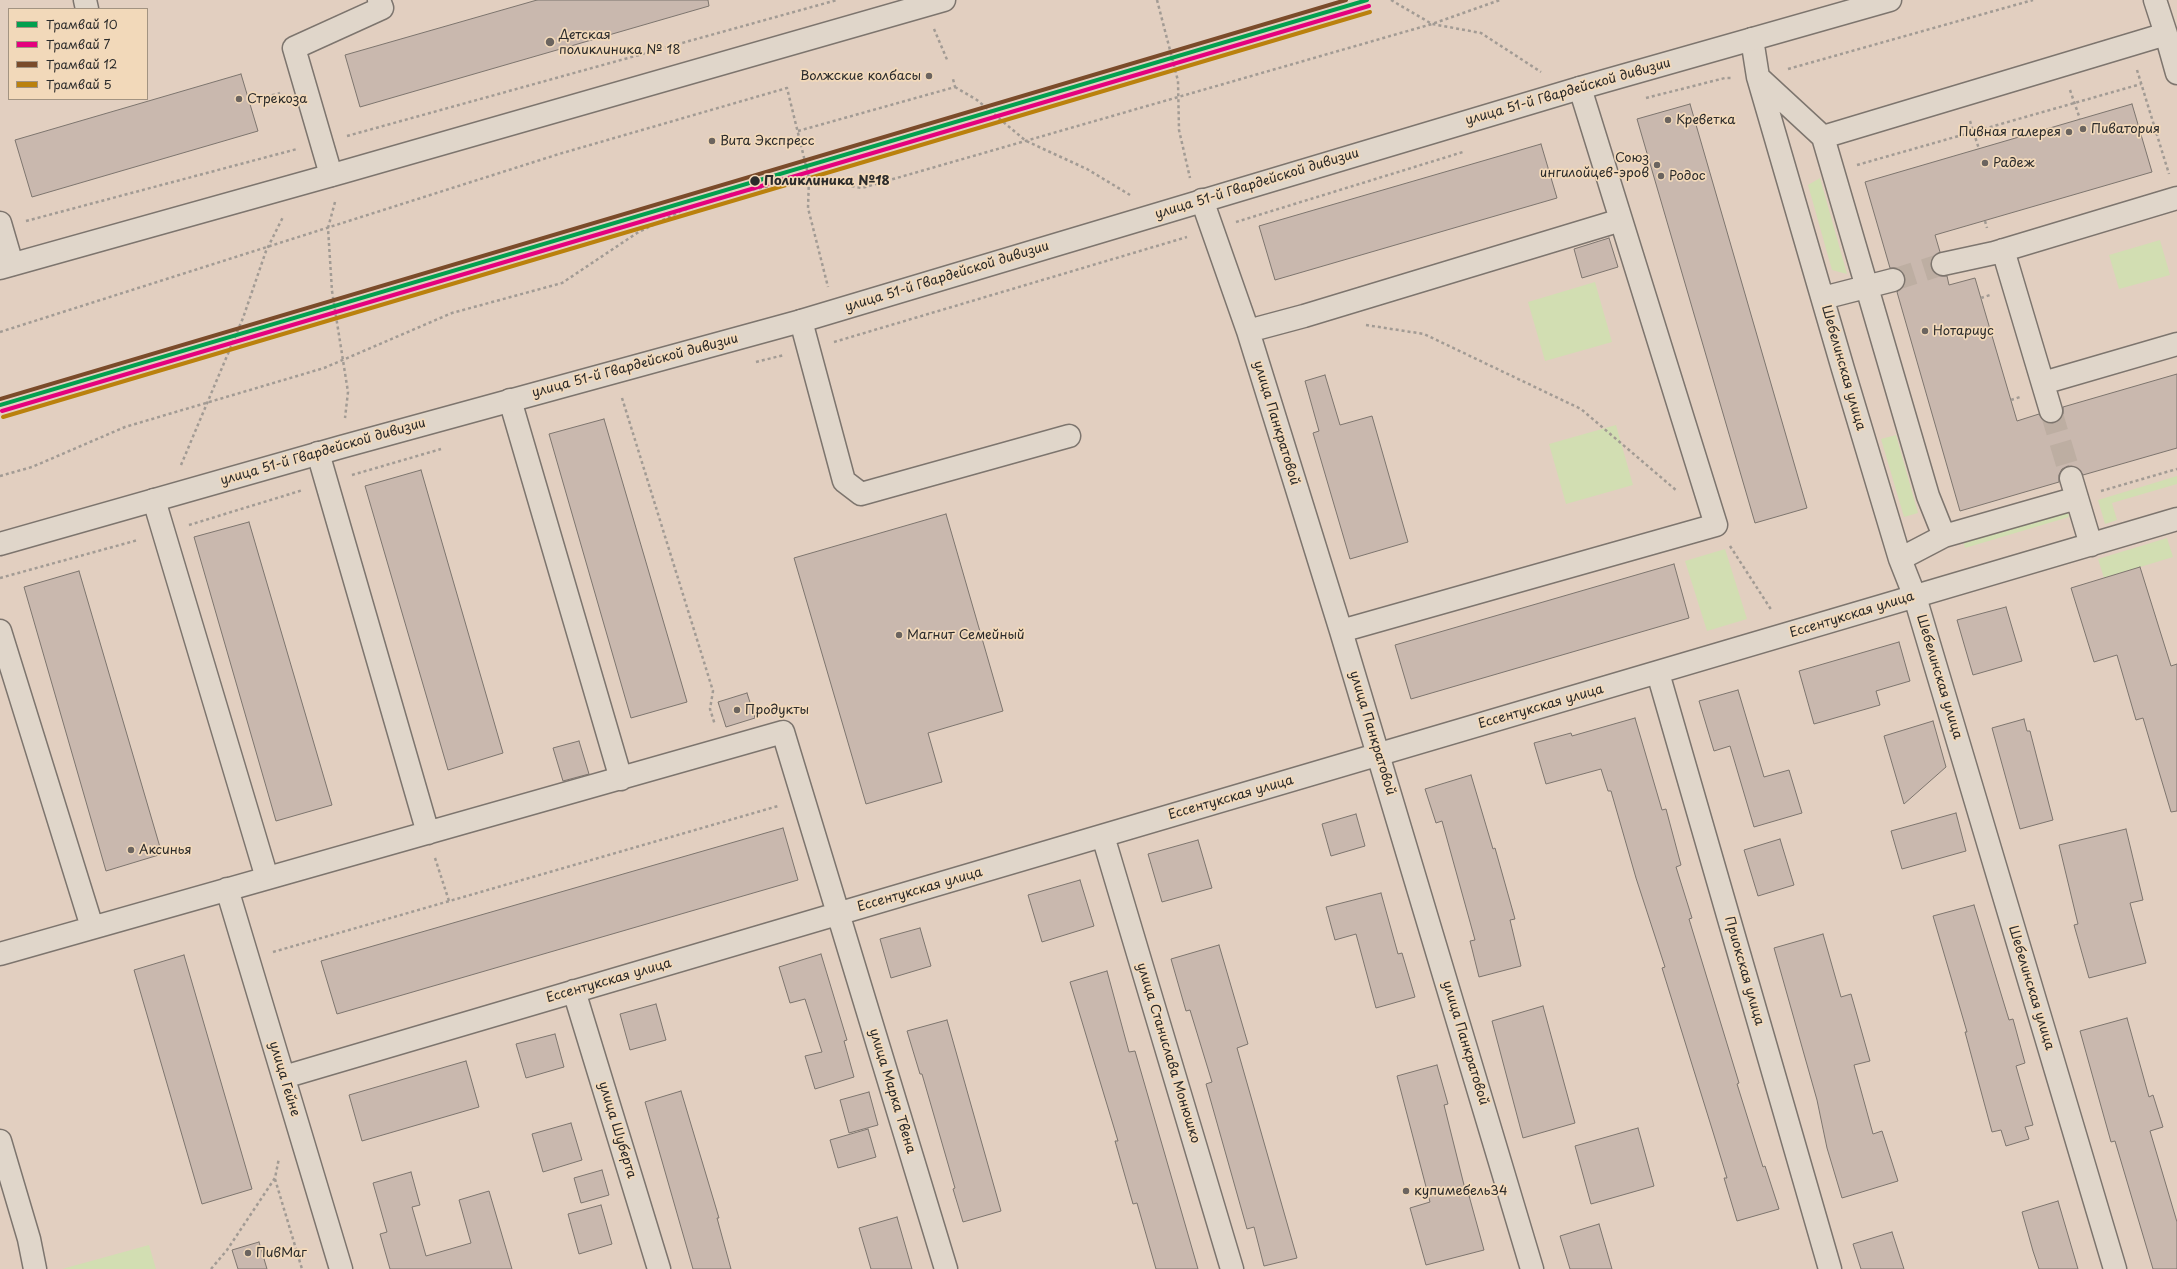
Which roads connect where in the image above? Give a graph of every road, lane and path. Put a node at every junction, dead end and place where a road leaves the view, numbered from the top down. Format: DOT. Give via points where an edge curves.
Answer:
graph roads {
  1 [pos="379,0"];
  2 [pos="837,0"];
  3 [pos="944,0"];
  4 [pos="1158,0"];
  5 [pos="1391,0"];
  6 [pos="1500,0"];
  7 [pos="1890,0"];
  8 [pos="2155,0"];
  9 [pos="1432,24"];
  10 [pos="2166,34"];
  11 [pos="1752,39"];
  12 [pos="2131,45"];
  13 [pos="2061,66"];
  14 [pos="2177,73"];
  15 [pos="1758,77"];
  16 [pos="953,79"];
  17 [pos="2141,84"];
  18 [pos="305,86"];
  19 [pos="955,87"];
  20 [pos="1580,88"];
  21 [pos="1179,96"];
  22 [pos="250,102"];
  23 [pos="2074,103"];
  24 [pos="2080,120"];
  25 [pos="798,131"];
  26 [pos="356,134"];
  27 [pos="1823,137"];
  28 [pos="1026,141"];
  29 [pos="322,142"];
  30 [pos="1834,172"];
  31 [pos="337,174"];
  32 [pos="809,178"];
  33 [pos="299,184"];
  34 [pos="2177,198"];
  35 [pos="1199,201"];
  36 [pos="1160,213"];
  37 [pos="1621,220"];
  38 [pos="1,225"];
  39 [pos="328,228"];
  40 [pos="268,247"];
  41 [pos="2003,250"];
  42 [pos="1943,264"];
  43 [pos="6,266"];
  44 [pos="1893,280"];
  45 [pos="1868,287"];
  46 [pos="1823,298"];
  47 [pos="834,311"];
  48 [pos="801,321"];
  49 [pos="1364,325"];
  50 [pos="1248,331"];
  51 [pos="0,332"];
  52 [pos="844,339"];
  53 [pos="2177,344"];
  54 [pos="344,359"];
  55 [pos="2043,383"];
  56 [pos="622,398"];
  57 [pos="510,400"];
  58 [pos="208,402"];
  59 [pos="2051,411"];
  60 [pos="1069,436"];
  61 [pos="341,446"];
  62 [pos="318,453"];
  63 [pos="2177,469"];
  64 [pos="0,476"];
  65 [pos="2074,488"];
  66 [pos="1681,495"];
  67 [pos="161,498"];
  68 [pos="2177,519"];
  69 [pos="1716,525"];
  70 [pos="1944,536"];
  71 [pos="0,544"];
  72 [pos="2091,545"];
  73 [pos="1900,559"];
  74 [pos="1915,597"];
  75 [pos="0,631"];
  76 [pos="1341,631"];
  77 [pos="1788,634"];
  78 [pos="1658,673"];
  79 [pos="723,750"];
  80 [pos="1379,755"];
  81 [pos="622,779"];
  82 [pos="778,805"];
  83 [pos="428,833"];
  84 [pos="1103,836"];
  85 [pos="267,878"];
  86 [pos="227,889"];
  87 [pos="449,901"];
  88 [pos="838,914"];
  89 [pos="92,927"];
  90 [pos="0,954"];
  91 [pos="248,959"];
  92 [pos="574,991"];
  93 [pos="284,1077"];
  94 [pos="0,1140"];
  95 [pos="35,1269"];
  96 [pos="211,1269"];
  97 [pos="302,1269"];
  98 [pos="341,1269"];
  99 [pos="659,1269"];
  100 [pos="946,1269"];
  101 [pos="1232,1269"];
  102 [pos="1532,1269"];
  103 [pos="1830,1269"];
  104 [pos="2115,1269"];
  1 -- 18 [label="street" via="382,8 294,48"];
  2 -- 26 [label="path"];
  3 -- 31 [label="street"];
  4 -- 21 [label="path" via="1178,81"];
  5 -- 9 [label="path"];
  6 -- 9 [label="path"];
  7 -- 11 [label="street, улица 51-й Гвардейской дивизии"];
  8 -- 10 [label="street"];
  9 -- 20 [label="path" via="1481,33 1546,75"];
  9 -- 21 [label="path"];
  10 -- 12 [label="street"];
  10 -- 14 [label="street"];
  11 -- 15 [label="street, Шебелинская улица"];
  11 -- 20 [label="street, улица 51-й Гвардейской дивизии"];
  12 -- 13 [label="street"];
  12 -- 17 [label="path"];
  13 -- 23 [label="path"];
  13 -- 27 [label="street"];
  15 -- 27 [label="street"];
  15 -- 46 [label="street, Шебелинская улица"];
  16 -- 19 [label="path"];
  17 -- 23 [label="path"];
  17 -- 34 [label="path"];
  18 -- 22 [label="path"];
  18 -- 29 [label="street"];
  19 -- 25 [label="path"];
  19 -- 28 [label="path" via="977,100"];
  20 -- 35 [label="street, улица 51-й Гвардейской дивизии"];
  20 -- 37 [label="street"];
  21 -- 28 [label="path"];
  21 -- 35 [label="path" via="1179,130"];
  23 -- 24 [label="path"];
  23 -- 30 [label="path"];
  25 -- 32 [label="path"];
  25 -- 39 [label="path" via="787,88 559,154"];
  26 -- 29 [label="path"];
  26 -- 31 [label="path"];
  27 -- 30 [label="street"];
  28 -- 32 [label="path" via="862,188"];
  28 -- 36 [label="path" via="1087,169"];
  29 -- 31 [label="street"];
  29 -- 38 [label="path"];
  30 -- 45 [label="street"];
  31 -- 33 [label="street"];
  31 -- 39 [label="path"];
  32 -- 47 [label="path" via="808,208"];
  32 -- 54 [label="path" via="731,194 681,211 637,233 562,284 452,313"];
  33 -- 40 [label="path"];
  33 -- 43 [label="street"];
  34 -- 41 [label="street"];
  35 -- 36 [label="street, улица 51-й Гвардейской дивизии"];
  35 -- 50 [label="street, улица Панкратовой"];
  36 -- 47 [label="street, улица 51-й Гвардейской дивизии"];
  37 -- 50 [label="street"];
  37 -- 69 [label="street"];
  38 -- 43 [label="street"];
  39 -- 40 [label="path"];
  39 -- 54 [label="path" via="332,291"];
  40 -- 51 [label="path"];
  40 -- 58 [label="path" via="243,318"];
  41 -- 42 [label="street"];
  41 -- 55 [label="street"];
  44 -- 45 [label="street"];
  45 -- 46 [label="street"];
  45 -- 70 [label="street" via="1928,496"];
  46 -- 73 [label="street, Шебелинская улица"];
  47 -- 48 [label="street, улица 51-й Гвардейской дивизии"];
  47 -- 52 [label="path"];
  48 -- 57 [label="street, улица 51-й Гвардейской дивизии"];
  48 -- 60 [label="street" via="844,481 861,494"];
  49 -- 66 [label="path" via="1424,334 1581,409"];
  50 -- 76 [label="street, улица Панкратовой"];
  53 -- 55 [label="street"];
  54 -- 58 [label="path" via="324,368"];
  54 -- 61 [label="path" via="348,392"];
  55 -- 59 [label="street"];
  56 -- 79 [label="path" via="713,691 710,709"];
  57 -- 61 [label="street, улица 51-й Гвардейской дивизии"];
  57 -- 81 [label="street"];
  58 -- 64 [label="path" via="125,427 32,467"];
  58 -- 67 [label="path"];
  61 -- 62 [label="street, улица 51-й Гвардейской дивизии"];
  62 -- 67 [label="street, улица 51-й Гвардейской дивизии"];
  62 -- 83 [label="street"];
  63 -- 65 [label="path"];
  65 -- 70 [label="street"];
  65 -- 72 [label="street"];
  67 -- 71 [label="street, улица 51-й Гвардейской дивизии"];
  67 -- 85 [label="street"];
  68 -- 72 [label="street, Ессентукская улица"];
  69 -- 76 [label="street"];
  69 -- 77 [label="path"];
  70 -- 73 [label="street"];
  72 -- 74 [label="street, Ессентукская улица"];
  73 -- 74 [label="street, Шебелинская улица"];
  74 -- 77 [label="street, Ессентукская улица"];
  74 -- 104 [label="street, Шебелинская улица"];
  75 -- 89 [label="street"];
  76 -- 80 [label="street, улица Панкратовой"];
  77 -- 78 [label="street, Ессентукская улица"];
  78 -- 80 [label="street, Ессентукская улица"];
  78 -- 103 [label="street, Приокская улица"];
  79 -- 81 [label="street"];
  79 -- 88 [label="street, улица Марка Твена" via="783,732"];
  80 -- 84 [label="street, Ессентукская улица"];
  80 -- 102 [label="street, улица Панкратовой"];
  81 -- 83 [label="street"];
  82 -- 87 [label="path"];
  83 -- 85 [label="street"];
  83 -- 87 [label="path"];
  84 -- 88 [label="street, Ессентукская улица"];
  84 -- 101 [label="street, улица Станислава Монюшко"];
  85 -- 86 [label="street"];
  86 -- 89 [label="street"];
  86 -- 91 [label="street, улица Гейне"];
  87 -- 91 [label="path"];
  88 -- 92 [label="street, Ессентукская улица"];
  88 -- 100 [label="street, улица Марка Твена"];
  89 -- 90 [label="street"];
  91 -- 93 [label="street, улица Гейне"];
  92 -- 93 [label="street, Ессентукская улица"];
  92 -- 99 [label="street, улица Шуберта"];
  93 -- 98 [label="street, улица Гейне"];
  94 -- 95 [label="street" via="29,1239"];
  96 -- 97 [label="path" via="227,1250 275,1178"];
}
